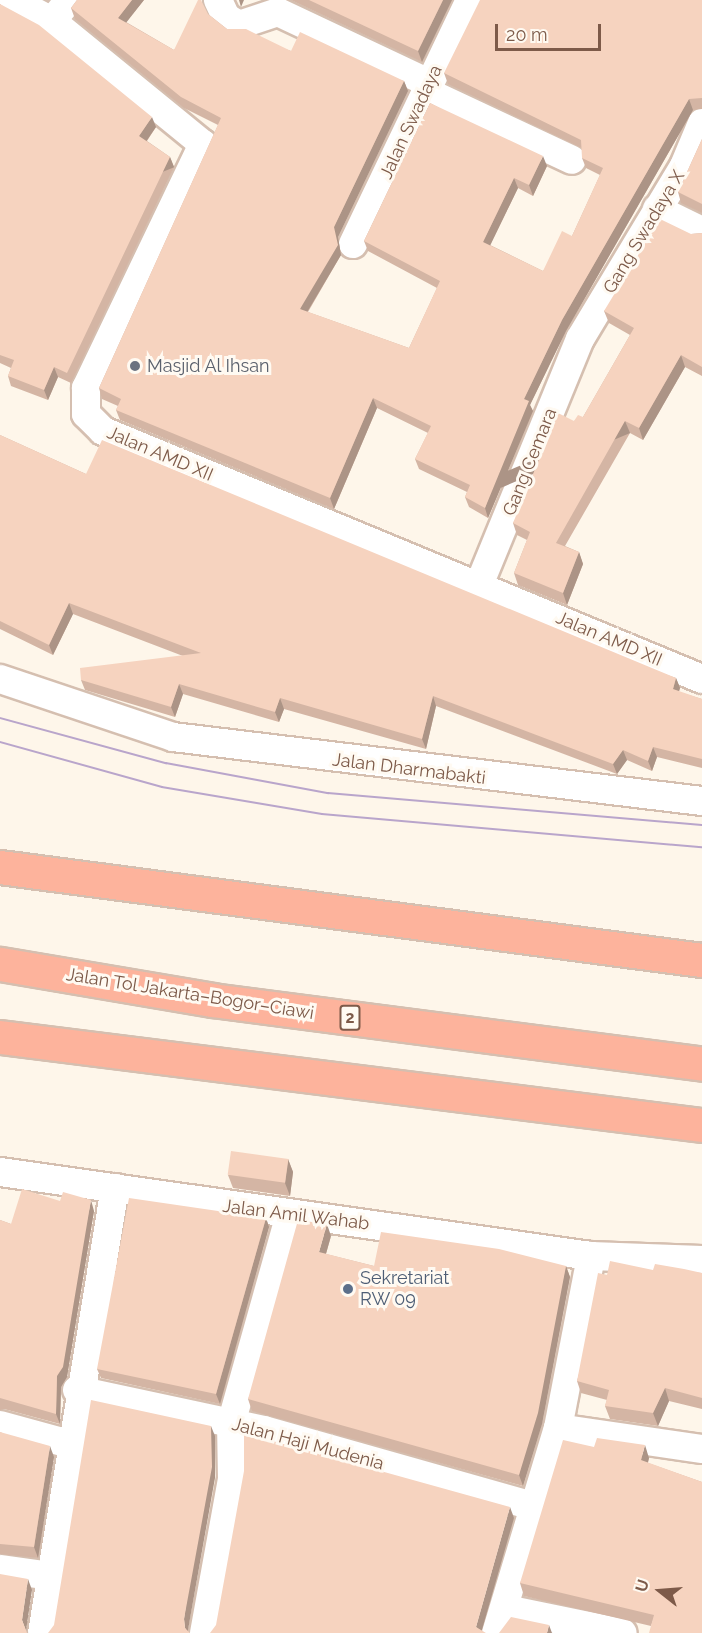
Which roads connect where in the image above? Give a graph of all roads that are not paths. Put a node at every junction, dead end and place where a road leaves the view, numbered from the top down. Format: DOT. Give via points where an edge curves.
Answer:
graph roads {
  1 [pos="12,0"];
  2 [pos="218,0"];
  3 [pos="470,0"];
  4 [pos="61,11"];
  5 [pos="427,87"];
  6 [pos="702,123"];
  7 [pos="572,160"];
  8 [pos="657,209"];
  9 [pos="702,231"];
  10 [pos="353,244"];
  11 [pos="580,339"];
  12 [pos="480,585"];
  13 [pos="0,679"];
  14 [pos="702,679"];
  15 [pos="702,801"];
  16 [pos="0,867"];
  17 [pos="702,960"];
  18 [pos="0,964"];
  19 [pos="0,1037"];
  20 [pos="702,1064"];
  21 [pos="702,1125"];
  22 [pos="0,1172"];
  23 [pos="115,1188"];
  24 [pos="289,1217"];
  25 [pos="591,1256"];
  26 [pos="702,1260"];
  27 [pos="77,1390"];
  28 [pos="231,1424"];
  29 [pos="0,1425"];
  30 [pos="558,1428"];
  31 [pos="72,1445"];
  32 [pos="702,1449"];
  33 [pos="536,1507"];
  34 [pos="0,1569"];
  35 [pos="51,1576"];
  36 [pos="501,1621"];
  37 [pos="42,1633"];
  38 [pos="204,1633"];
  39 [pos="623,1633"];
  1 -- 4 [label="street, Jalan AMD XII"];
  2 -- 5 [label="street" via="226,17 239,25 278,12"];
  3 -- 5 [label="street, Jalan Swadaya"];
  4 -- 12 [label="street, Jalan AMD XII" via="203,145 86,388 86,414 103,431"];
  5 -- 7 [label="street"];
  5 -- 10 [label="street, Jalan Swadaya"];
  6 -- 8 [label="street, Gang Swadaya X"];
  8 -- 9 [label="street"];
  8 -- 11 [label="street, Gang Swadaya X"];
  11 -- 12 [label="street, Gang Cemara"];
  12 -- 14 [label="street, Jalan AMD XII"];
  13 -- 15 [label="street, Jalan Dharmabakti" via="173,737 305,756"];
  16 -- 17 [label="highway"];
  18 -- 20 [label="highway, Jalan Tol Jakarta–Bogor–Ciawi / 2" via="212,1000"];
  19 -- 21 [label="highway"];
  22 -- 23 [label="street, Jalan Amil Wahab"];
  23 -- 24 [label="street, Jalan Amil Wahab"];
  23 -- 27 [label="street"];
  24 -- 25 [label="street, Jalan Amil Wahab" via="444,1231"];
  24 -- 28 [label="street"];
  25 -- 26 [label="street, Jalan Amil Wahab"];
  25 -- 30 [label="street"];
  27 -- 28 [label="street, Jalan Haji Mudenia"];
  27 -- 31 [label="street"];
  28 -- 33 [label="street, Jalan Haji Mudenia"];
  28 -- 38 [label="street" via="232,1479"];
  29 -- 31 [label="street"];
  30 -- 32 [label="street"];
  30 -- 33 [label="street"];
  31 -- 35 [label="street"];
  33 -- 36 [label="street"];
  34 -- 35 [label="street"];
  35 -- 37 [label="street"];
  36 -- 39 [label="street"];
}
